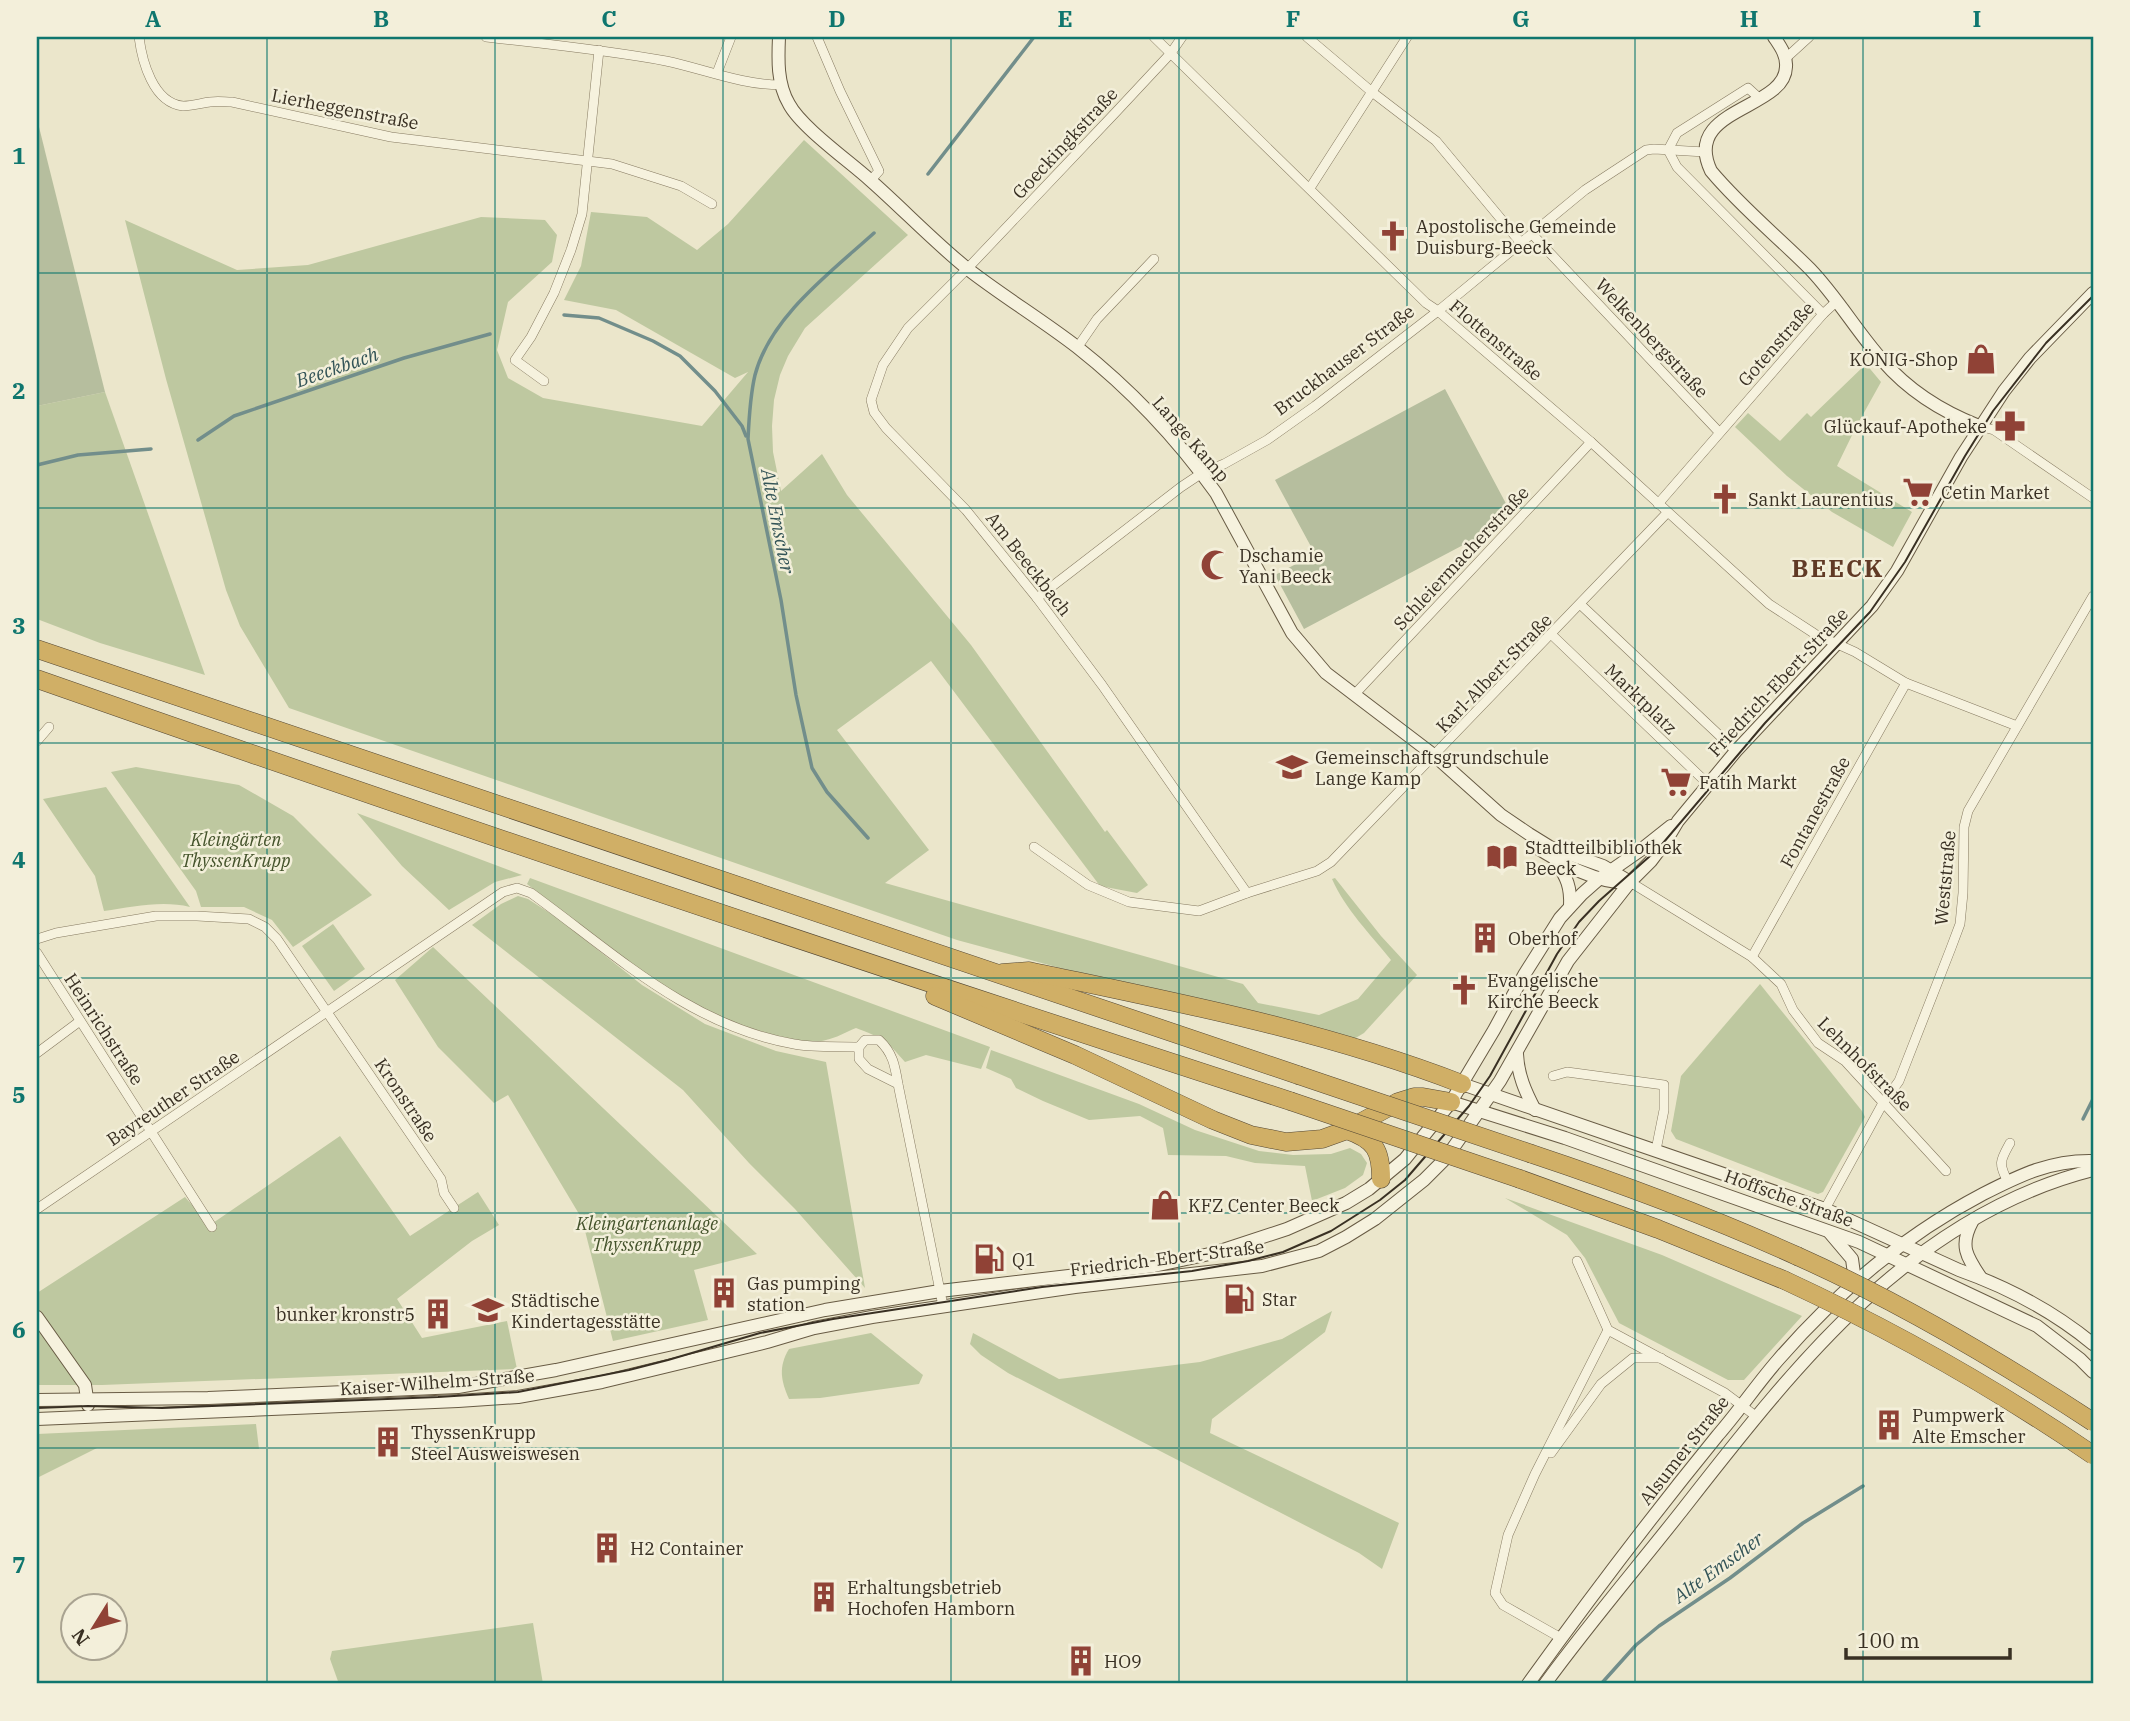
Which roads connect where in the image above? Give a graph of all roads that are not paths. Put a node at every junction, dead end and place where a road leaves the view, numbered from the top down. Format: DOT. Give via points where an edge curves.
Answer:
graph roads {
  1 [pos="139,37"];
  2 [pos="486,37"];
  3 [pos="730,37"];
  4 [pos="779,37"];
  5 [pos="817,37"];
  6 [pos="1154,37"];
  7 [pos="1182,37"];
  8 [pos="1307,37"];
  9 [pos="1407,37"];
  10 [pos="1773,37"];
  11 [pos="1809,37"];
  12 [pos="545,40"];
  13 [pos="599,50"];
  14 [pos="1171,53"];
  15 [pos="1786,58"];
  16 [pos="717,73"];
  17 [pos="781,85"];
  18 [pos="1372,92"];
  19 [pos="1759,98"];
  20 [pos="1668,150"];
  21 [pos="1705,152"];
  22 [pos="588,160"];
  23 [pos="871,180"];
  24 [pos="1310,188"];
  25 [pos="712,204"];
  26 [pos="1532,234"];
  27 [pos="1521,243"];
  28 [pos="1154,259"];
  29 [pos="967,269"];
  30 [pos="2093,293"];
  31 [pos="1837,300"];
  32 [pos="1438,311"];
  33 [pos="1823,314"];
  34 [pos="1077,348"];
  35 [pos="544,381"];
  36 [pos="1979,426"];
  37 [pos="1719,432"];
  38 [pos="1591,442"];
  39 [pos="1202,473"];
  40 [pos="2093,498"];
  41 [pos="1658,504"];
  42 [pos="1667,513"];
  43 [pos="2093,596"];
  44 [pos="1037,598"];
  45 [pos="1581,605"];
  46 [pos="1552,635"];
  47 [pos="1838,645"];
  48 [pos="37,649"];
  49 [pos="37,679"];
  50 [pos="1906,683"];
  51 [pos="1354,695"];
  52 [pos="2017,726"];
  53 [pos="49,727"];
  54 [pos="37,741"];
  55 [pos="1736,751"];
  56 [pos="1435,756"];
  57 [pos="1708,785"];
  58 [pos="1502,815"];
  59 [pos="1678,821"];
  60 [pos="1034,847"];
  61 [pos="1554,859"];
  62 [pos="1611,870"];
  63 [pos="1599,879"];
  64 [pos="1630,883"];
  65 [pos="1247,893"];
  66 [pos="1570,906"];
  67 [pos="37,939"];
  68 [pos="37,953"];
  69 [pos="1752,957"];
  70 [pos="882,968"];
  71 [pos="993,973"];
  72 [pos="327,1012"];
  73 [pos="80,1021"];
  74 [pos="859,1047"];
  75 [pos="1517,1050"];
  76 [pos="37,1053"];
  77 [pos="1553,1076"];
  78 [pos="898,1084"];
  79 [pos="1462,1084"];
  80 [pos="1491,1095"];
  81 [pos="1451,1102"];
  82 [pos="1883,1103"];
  83 [pos="1480,1110"];
  84 [pos="1535,1110"];
  85 [pos="1347,1130"];
  86 [pos="151,1132"];
  87 [pos="2010,1143"];
  88 [pos="1656,1150"];
  89 [pos="2093,1161"];
  90 [pos="1946,1171"];
  91 [pos="2093,1171"];
  92 [pos="1381,1179"];
  93 [pos="2008,1182"];
  94 [pos="454,1208"];
  95 [pos="37,1209"];
  96 [pos="1825,1209"];
  97 [pos="1972,1221"];
  98 [pos="212,1227"];
  99 [pos="1828,1230"];
  100 [pos="1902,1244"];
  101 [pos="1921,1253"];
  102 [pos="1886,1255"];
  103 [pos="1577,1261"];
  104 [pos="1907,1264"];
  105 [pos="1982,1278"];
  106 [pos="1855,1281"];
  107 [pos="940,1291"];
  108 [pos="865,1304"];
  109 [pos="943,1306"];
  110 [pos="37,1317"];
  111 [pos="872,1317"];
  112 [pos="1608,1329"];
  113 [pos="2093,1343"];
  114 [pos="1661,1358"];
  115 [pos="2080,1359"];
  116 [pos="2093,1372"];
  117 [pos="88,1398"];
  118 [pos="37,1399"];
  119 [pos="1742,1406"];
  120 [pos="88,1416"];
  121 [pos="1757,1417"];
  122 [pos="37,1419"];
  123 [pos="2093,1422"];
  124 [pos="2093,1455"];
  125 [pos="1535,1474"];
  126 [pos="1561,1638"];
  127 [pos="1528,1684"];
  128 [pos="1545,1684"];
  1 -- 22 [label="street, Lierheggenstraße" via="152,82 172,103 232,102 391,137"];
  2 -- 12 [label="street"];
  3 -- 16 [label="street"];
  4 -- 17 [label="street"];
  5 -- 23 [label="street" via="879,171"];
  6 -- 14 [label="street, Flottenstraße"];
  7 -- 14 [label="street, Goeckingkstraße"];
  8 -- 18 [label="street"];
  9 -- 18 [label="street"];
  10 -- 15 [label="street"];
  11 -- 15 [label="street"];
  12 -- 13 [label="street"];
  13 -- 16 [label="street"];
  13 -- 22 [label="street"];
  14 -- 24 [label="street, Flottenstraße"];
  14 -- 29 [label="street, Goeckingkstraße"];
  15 -- 19 [label="street" via="1782,80"];
  16 -- 17 [label="street" via="761,85"];
  17 -- 23 [label="street, Lange Kamp" via="800,120"];
  18 -- 24 [label="street"];
  18 -- 27 [label="street" via="1436,141"];
  19 -- 20 [label="street" via="1748,88 1677,133"];
  19 -- 21 [label="street" via="1719,123"];
  20 -- 21 [label="street, Bruckhauser Straße"];
  20 -- 26 [label="street, Bruckhauser Straße" via="1646,150 1615,169"];
  20 -- 33 [label="street" via="1676,167"];
  21 -- 31 [label="street" via="1710,171"];
  22 -- 25 [label="street, Lierheggenstraße" via="681,186"];
  22 -- 35 [label="street" via="582,214 571,250 554,293 515,360"];
  23 -- 29 [label="street, Lange Kamp"];
  24 -- 32 [label="street, Flottenstraße"];
  26 -- 27 [label="street, Bruckhauser Straße"];
  26 -- 37 [label="street, Welkenbergstraße"];
  27 -- 32 [label="street, Bruckhauser Straße"];
  28 -- 34 [label="street" via="1097,319"];
  29 -- 34 [label="street, Lange Kamp"];
  29 -- 44 [label="street, Am Beeckbach" via="908,328 883,365 871,400 886,428 966,510"];
  30 -- 36 [label="street, Friedrich-Ebert-Straße" via="2030,358"];
  31 -- 33 [label="street, Gotenstraße"];
  31 -- 36 [label="street" via="1908,386"];
  32 -- 38 [label="street, Flottenstraße"];
  32 -- 39 [label="street, Bruckhauser Straße" via="1267,440"];
  33 -- 37 [label="street, Gotenstraße"];
  34 -- 39 [label="street, Lange Kamp" via="1126,392"];
  36 -- 40 [label="street" via="1994,430"];
  36 -- 47 [label="street, Friedrich-Ebert-Straße" via="1884,590"];
  37 -- 41 [label="street, Gotenstraße"];
  38 -- 41 [label="street, Flottenstraße"];
  38 -- 51 [label="street, Schleiermacherstraße"];
  39 -- 44 [label="street, Bruckhauser Straße"];
  39 -- 51 [label="street, Lange Kamp" via="1292,633 1326,673"];
  41 -- 42 [label="street, Flottenstraße"];
  42 -- 45 [label="street, Karl-Albert-Straße"];
  42 -- 47 [label="street, Flottenstraße" via="1769,604"];
  43 -- 52 [label="street, Weststraße"];
  44 -- 65 [label="street, Am Beeckbach"];
  45 -- 46 [label="street, Karl-Albert-Straße"];
  45 -- 55 [label="street, Marktplatz"];
  46 -- 56 [label="street, Karl-Albert-Straße"];
  46 -- 57 [label="street, Marktplatz"];
  47 -- 50 [label="street, Flottenstraße"];
  47 -- 55 [label="street, Friedrich-Ebert-Straße"];
  48 -- 71 [label="highway"];
  49 -- 70 [label="highway"];
  50 -- 52 [label="street, Flottenstraße"];
  50 -- 69 [label="street, Fontanestraße"];
  51 -- 56 [label="street, Lange Kamp"];
  52 -- 82 [label="street, Weststraße" via="1968,811 1959,924 1899,1081"];
  53 -- 54 [label="street"];
  55 -- 57 [label="street, Friedrich-Ebert-Straße"];
  56 -- 58 [label="street, Lange Kamp"];
  56 -- 65 [label="street, Karl-Albert-Straße" via="1331,862 1317,871"];
  57 -- 59 [label="street, Friedrich-Ebert-Straße"];
  58 -- 61 [label="street, Lange Kamp" via="1518,834"];
  58 -- 62 [label="street, Lange Kamp" via="1541,842"];
  59 -- 62 [label="street, Friedrich-Ebert-Straße"];
  59 -- 64 [label="street, Friedrich-Ebert-Straße"];
  60 -- 65 [label="street, Karl-Albert-Straße" via="1088,885 1129,902 1199,911"];
  61 -- 63 [label="street, Lange Kamp"];
  61 -- 66 [label="street" via="1568,882"];
  62 -- 63 [label="street, Friedrich-Ebert-Straße"];
  62 -- 64 [label="street, Lange Kamp"];
  63 -- 64 [label="street, Lange Kamp"];
  63 -- 66 [label="street, Friedrich-Ebert-Straße"];
  64 -- 69 [label="street, Lehnhofstraße"];
  64 -- 75 [label="street, Friedrich-Ebert-Straße" via="1568,961"];
  66 -- 79 [label="street, Friedrich-Ebert-Straße" via="1524,975"];
  67 -- 72 [label="street, Kronstraße" via="156,916 249,919 277,939"];
  68 -- 73 [label="street, Heinrichstraße"];
  69 -- 82 [label="street, Lehnhofstraße" via="1781,984 1816,1041 1845,1062"];
  70 -- 85 [label="highway" via="937,997 1251,1135 1286,1142 1322,1139"];
  70 -- 124 [label="highway, bridge" via="1290,1101 1658,1229 1784,1280 1900,1338 1977,1380"];
  71 -- 79 [label="highway" via="1029,971 1252,1020 1362,1049"];
  71 -- 123 [label="highway, bridge" via="1532,1154 1750,1235 1926,1320"];
  72 -- 74 [label="street, Bayreuther Straße" via="503,892 517,888 531,893 646,980 723,1024 797,1045"];
  72 -- 86 [label="street, Bayreuther Straße"];
  72 -- 94 [label="street, Kronstraße" via="441,1180"];
  73 -- 76 [label="street"];
  73 -- 86 [label="street, Heinrichstraße"];
  74 -- 78 [label="street" via="859,1059 867,1069"];
  74 -- 78 [label="street" via="865,1040 879,1040 894,1061"];
  75 -- 80 [label="street, Friedrich-Ebert-Straße"];
  75 -- 84 [label="street" via="1521,1083"];
  77 -- 88 [label="street" via="1567,1072 1664,1085"];
  78 -- 107 [label="street"];
  79 -- 80 [label="street, Hoffsche Straße"];
  79 -- 81 [label="street, Friedrich-Ebert-Straße"];
  80 -- 83 [label="street, Friedrich-Ebert-Straße"];
  80 -- 84 [label="street, Hoffsche Straße"];
  81 -- 83 [label="street, Hoffsche Straße"];
  81 -- 85 [label="highway" via="1414,1097"];
  81 -- 92 [label="street, Friedrich-Ebert-Straße" via="1405,1159"];
  82 -- 90 [label="street, Lehnhofstraße"];
  82 -- 96 [label="street, Weststraße"];
  83 -- 99 [label="street, Hoffsche Straße"];
  83 -- 109 [label="street, Friedrich-Ebert-Straße" via="1424,1181 1375,1219 1319,1251 1262,1266"];
  84 -- 88 [label="street, Hoffsche Straße"];
  85 -- 92 [label="highway" via="1377,1149"];
  86 -- 95 [label="street, Bayreuther Straße"];
  86 -- 98 [label="street, Heinrichstraße"];
  87 -- 93 [label="street" via="2000,1167"];
  88 -- 96 [label="street, Hoffsche Straße"];
  89 -- 93 [label="street, Alsumer Straße" via="2070,1160"];
  91 -- 97 [label="street, Alsumer Straße" via="2027,1193"];
  92 -- 107 [label="street, Friedrich-Ebert-Straße" via="1316,1217 1192,1258 1144,1268"];
  93 -- 100 [label="street, Alsumer Straße"];
  96 -- 100 [label="street, Hoffsche Straße"];
  97 -- 101 [label="street, Alsumer Straße"];
  97 -- 105 [label="street" via="1964,1242 1966,1254"];
  99 -- 102 [label="street, Hoffsche Straße"];
  99 -- 106 [label="street" via="1852,1259"];
  100 -- 101 [label="street, Hoffsche Straße"];
  100 -- 102 [label="street, Alsumer Straße"];
  101 -- 104 [label="street, Alsumer Straße"];
  101 -- 105 [label="street, Hoffsche Straße"];
  102 -- 104 [label="street, Hoffsche Straße"];
  102 -- 106 [label="street, Alsumer Straße"];
  103 -- 112 [label="street"];
  104 -- 115 [label="street, Hoffsche Straße" via="2037,1326"];
  104 -- 121 [label="street, Alsumer Straße" via="1820,1343"];
  105 -- 113 [label="street, Hoffsche Straße"];
  106 -- 119 [label="street, Alsumer Straße" via="1806,1329"];
  107 -- 108 [label="street, Friedrich-Ebert-Straße"];
  107 -- 109 [label="street"];
  108 -- 117 [label="street, Kaiser-Wilhelm-Straße" via="458,1387 208,1398"];
  109 -- 111 [label="street, Friedrich-Ebert-Straße"];
  110 -- 117 [label="street" via="79,1375"];
  111 -- 120 [label="street, Kaiser-Wilhelm-Straße" via="602,1382 518,1397"];
  112 -- 114 [label="street"];
  112 -- 125 [label="street"];
  113 -- 115 [label="street"];
  114 -- 119 [label="street"];
  114 -- 125 [label="street" via="1633,1358 1601,1384"];
  115 -- 116 [label="street, Hoffsche Straße"];
  117 -- 118 [label="street, Kaiser-Wilhelm-Straße"];
  117 -- 120 [label="street"];
  119 -- 121 [label="street"];
  119 -- 126 [label="street, Alsumer Straße"];
  120 -- 122 [label="street, Kaiser-Wilhelm-Straße"];
  121 -- 128 [label="street, Alsumer Straße"];
  125 -- 126 [label="street" via="1508,1535 1495,1593 1503,1605"];
  126 -- 127 [label="street, Alsumer Straße"];
}
